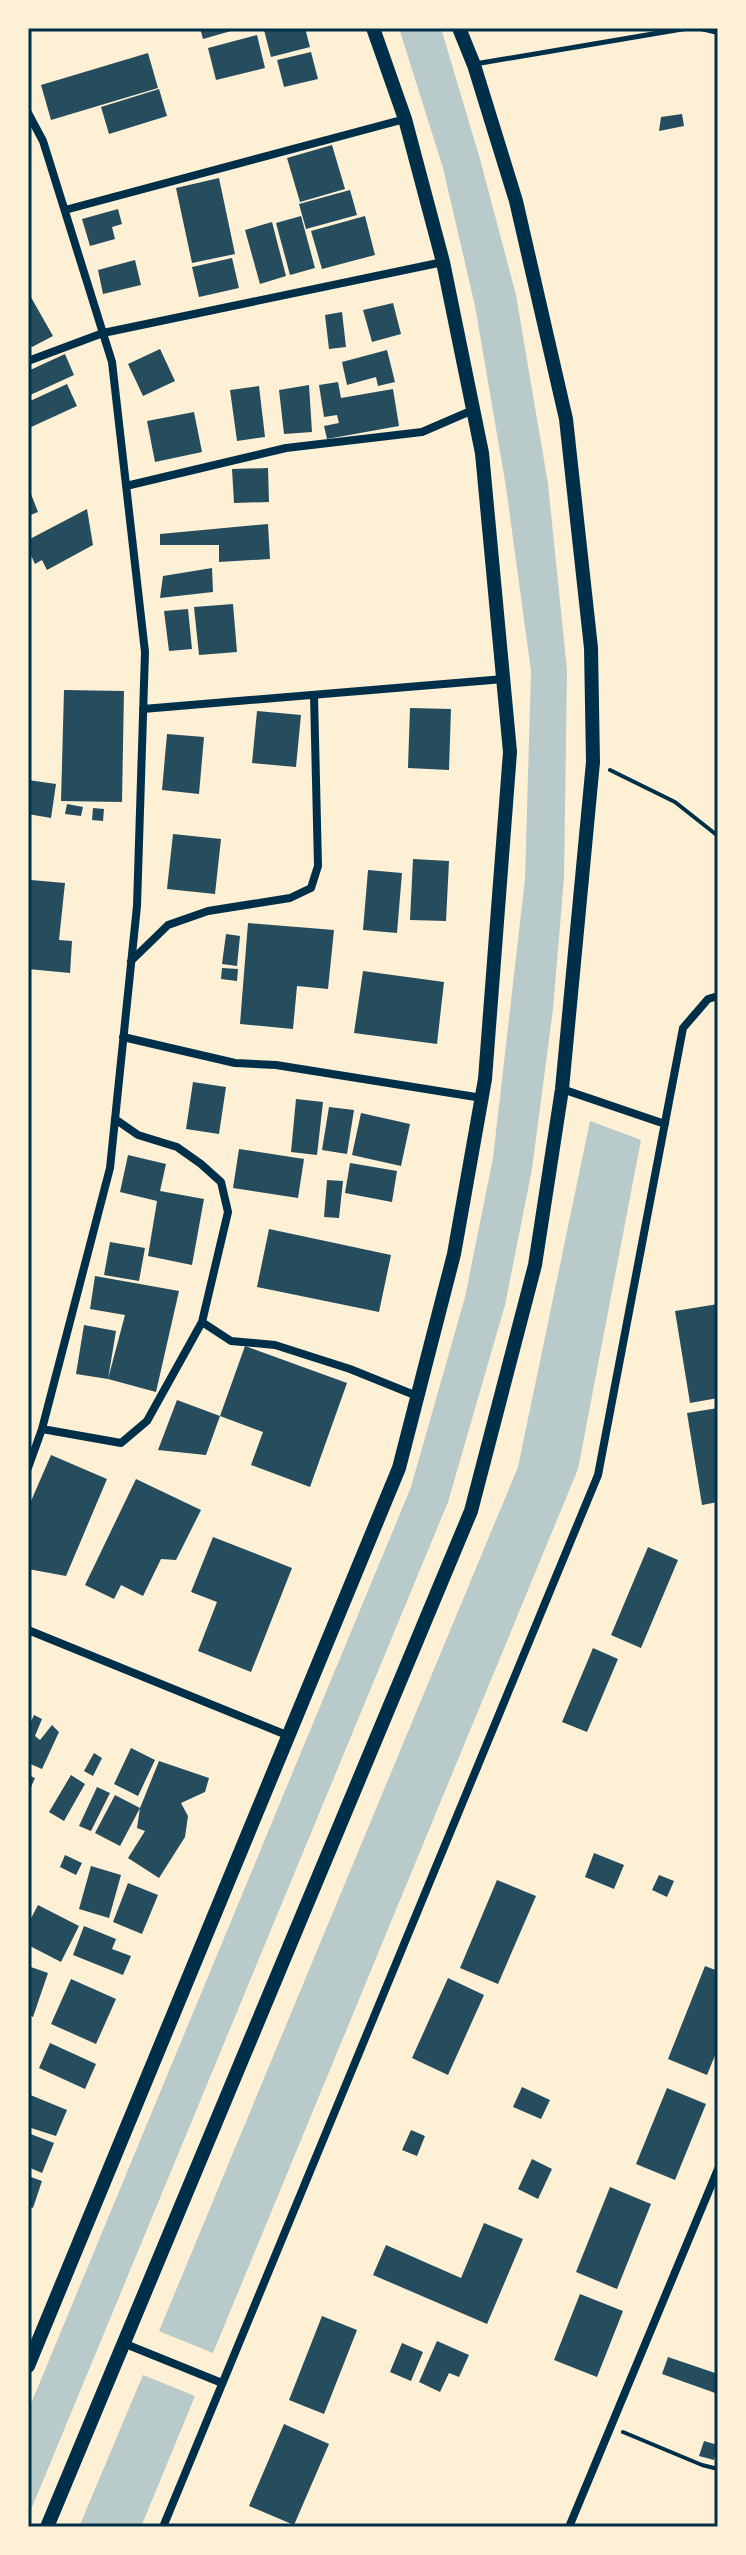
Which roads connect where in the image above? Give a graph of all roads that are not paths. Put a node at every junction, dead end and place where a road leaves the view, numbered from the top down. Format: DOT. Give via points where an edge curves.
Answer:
graph roads {
  1 [pos="373,28"];
  2 [pos="459,28"];
  3 [pos="688,28"];
  4 [pos="474,65"];
  5 [pos="28,113"];
  6 [pos="405,119"];
  7 [pos="65,210"];
  8 [pos="443,262"];
  9 [pos="103,333"];
  10 [pos="28,361"];
  11 [pos="473,410"];
  12 [pos="126,486"];
  13 [pos="504,679"];
  14 [pos="314,695"];
  15 [pos="143,709"];
  16 [pos="131,961"];
  17 [pos="718,996"];
  18 [pos="123,1037"];
  19 [pos="562,1089"];
  20 [pos="482,1098"];
  21 [pos="115,1119"];
  22 [pos="665,1124"];
  23 [pos="202,1322"];
  24 [pos="417,1396"];
  25 [pos="42,1429"];
  26 [pos="28,1468"];
  27 [pos="28,1630"];
  28 [pos="289,1736"];
  29 [pos="718,2169"];
  30 [pos="123,2343"];
  31 [pos="28,2366"];
  32 [pos="222,2383"];
  33 [pos="47,2527"];
  34 [pos="163,2527"];
  35 [pos="569,2527"];
  1 -- 6 [label="main road"];
  2 -- 4 [label="main road"];
  3 -- 4 [label="lane"];
  4 -- 19 [label="main road" via="516,201 566,419 591,648 593,762"];
  5 -- 7 [label="street" via="43,141"];
  6 -- 7 [label="street"];
  6 -- 8 [label="main road"];
  7 -- 9 [label="street"];
  8 -- 9 [label="street"];
  8 -- 11 [label="main road"];
  9 -- 10 [label="street"];
  9 -- 12 [label="street" via="112,362"];
  11 -- 12 [label="street" via="422,432 286,448"];
  11 -- 13 [label="main road" via="482,453"];
  12 -- 15 [label="street" via="145,652"];
  13 -- 14 [label="street"];
  13 -- 20 [label="main road" via="510,752"];
  14 -- 15 [label="street"];
  14 -- 16 [label="street" via="318,866 311,888 290,898 208,911 168,925"];
  15 -- 16 [label="street"];
  16 -- 18 [label="street"];
  17 -- 22 [label="street" via="708,999 683,1028"];
  18 -- 20 [label="street" via="235,1063"];
  18 -- 21 [label="street"];
  19 -- 22 [label="street"];
  19 -- 30 [label="main road" via="535,1265 471,1511"];
  20 -- 24 [label="main road" via="454,1254"];
  21 -- 23 [label="street" via="138,1135 177,1147 221,1182 228,1212"];
  21 -- 25 [label="street" via="110,1168"];
  22 -- 32 [label="street" via="598,1475"];
  23 -- 24 [label="street" via="231,1341 275,1345"];
  23 -- 25 [label="street" via="147,1421 121,1443"];
  24 -- 28 [label="main road" via="399,1468"];
  25 -- 26 [label="street"];
  27 -- 28 [label="street"];
  28 -- 31 [label="main road"];
  29 -- 35 [label="street"];
  30 -- 32 [label="street"];
  30 -- 33 [label="main road"];
  32 -- 34 [label="street"];
}
